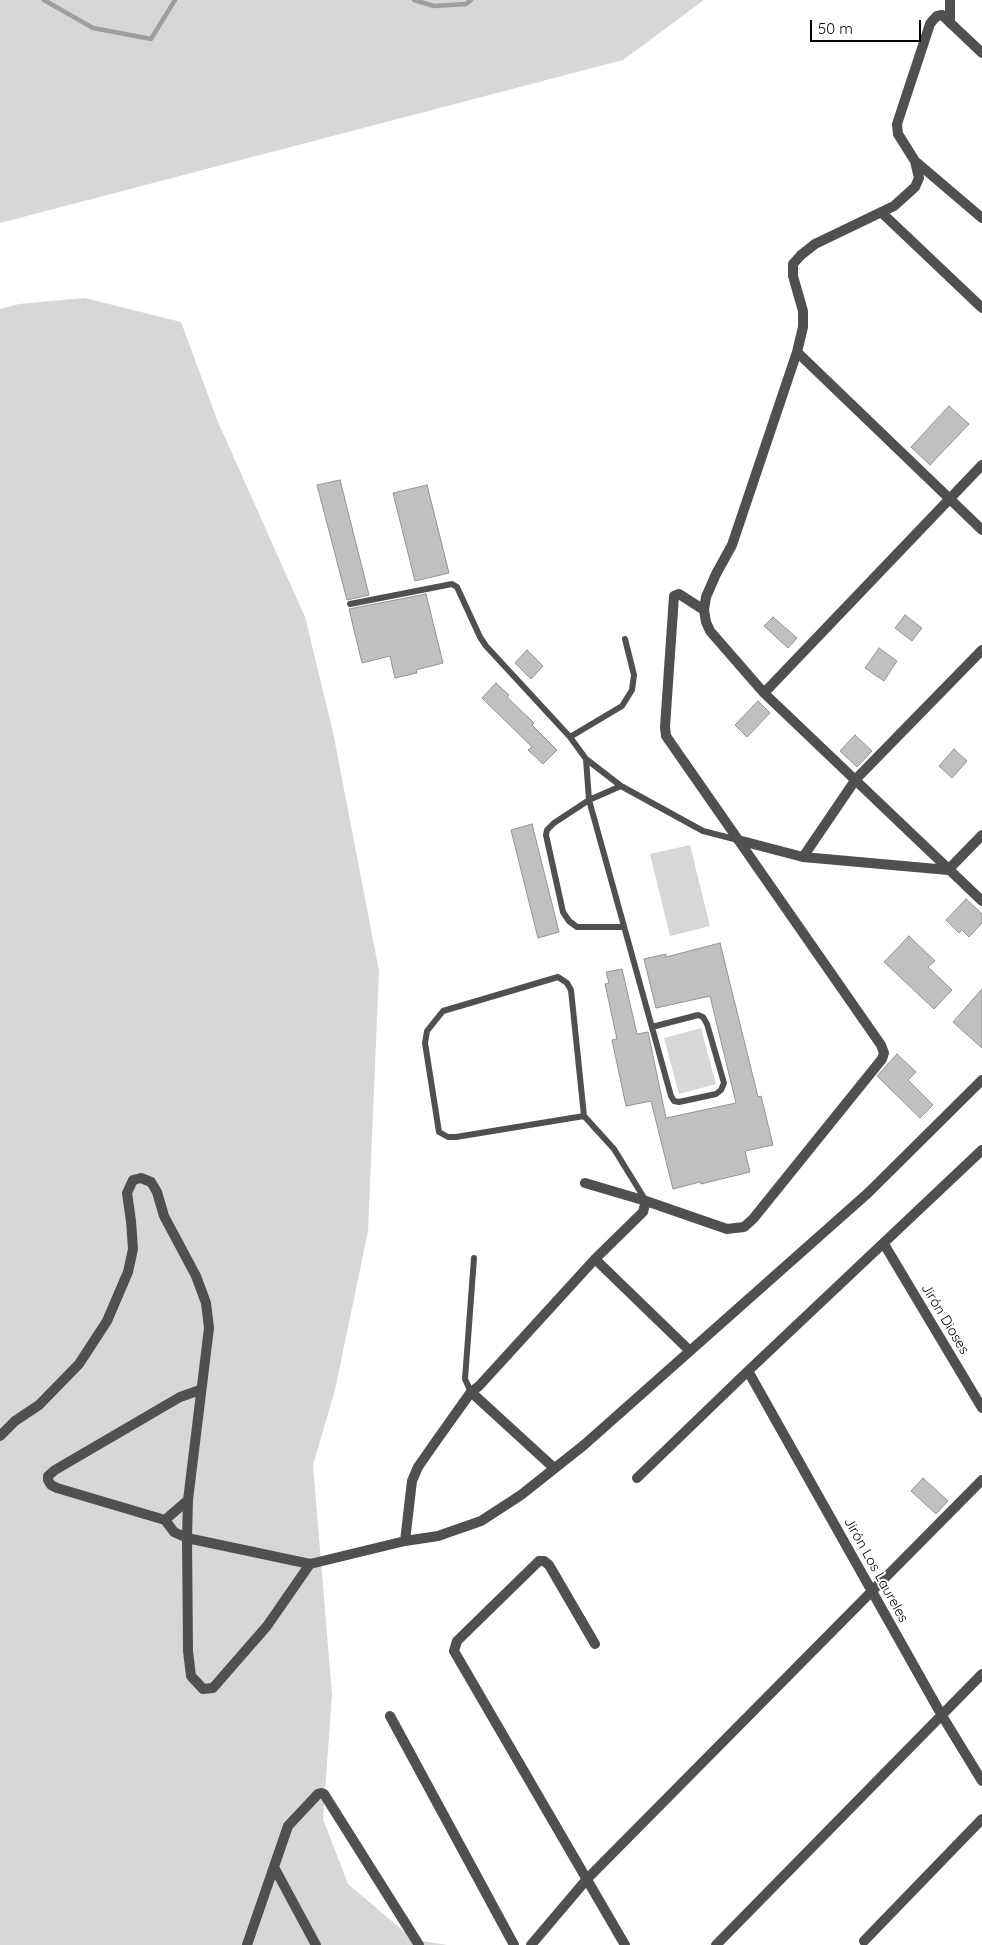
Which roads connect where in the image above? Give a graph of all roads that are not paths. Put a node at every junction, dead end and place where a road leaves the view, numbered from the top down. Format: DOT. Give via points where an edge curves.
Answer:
graph roads {
  1 [pos="950,0"];
  2 [pos="950,23"];
  3 [pos="982,53"];
  4 [pos="915,161"];
  5 [pos="881,212"];
  6 [pos="982,218"];
  7 [pos="982,308"];
  8 [pos="797,352"];
  9 [pos="982,465"];
  10 [pos="950,498"];
  11 [pos="982,530"];
  12 [pos="350,604"];
  13 [pos="704,610"];
  14 [pos="625,639"];
  15 [pos="982,650"];
  16 [pos="764,693"];
  17 [pos="570,737"];
  18 [pos="586,759"];
  19 [pos="856,779"];
  20 [pos="621,786"];
  21 [pos="589,800"];
  22 [pos="982,835"];
  23 [pos="738,840"];
  24 [pos="803,857"];
  25 [pos="948,870"];
  26 [pos="982,901"];
  27 [pos="624,927"];
  28 [pos="652,1027"];
  29 [pos="982,1080"];
  30 [pos="584,1116"];
  31 [pos="982,1150"];
  32 [pos="585,1184"];
  33 [pos="646,1201"];
  34 [pos="884,1244"];
  35 [pos="474,1258"];
  36 [pos="595,1259"];
  37 [pos="690,1352"];
  38 [pos="748,1371"];
  39 [pos="200,1390"];
  40 [pos="471,1392"];
  41 [pos="982,1408"];
  42 [pos="0,1436"];
  43 [pos="554,1468"];
  44 [pos="637,1478"];
  45 [pos="982,1480"];
  46 [pos="188,1500"];
  47 [pos="165,1520"];
  48 [pos="187,1538"];
  49 [pos="405,1541"];
  50 [pos="310,1564"];
  51 [pos="873,1591"];
  52 [pos="595,1644"];
  53 [pos="982,1674"];
  54 [pos="941,1714"];
  55 [pos="390,1716"];
  56 [pos="982,1781"];
  57 [pos="982,1819"];
  58 [pos="274,1867"];
  59 [pos="587,1879"];
  60 [pos="864,1942"];
  61 [pos="247,1945"];
  62 [pos="316,1945"];
  63 [pos="419,1945"];
  64 [pos="514,1945"];
  65 [pos="531,1945"];
  66 [pos="625,1945"];
  67 [pos="716,1945"];
  1 -- 2 [label="street"];
  2 -- 3 [label="street"];
  2 -- 4 [label="street" via="942,15 930,24 897,124 898,134"];
  4 -- 5 [label="street" via="919,178 915,187 894,206"];
  4 -- 6 [label="street"];
  5 -- 7 [label="street"];
  5 -- 8 [label="street" via="815,244 792,264 803,311"];
  8 -- 10 [label="street"];
  8 -- 13 [label="street" via="732,545 706,597"];
  9 -- 10 [label="street"];
  10 -- 11 [label="street"];
  10 -- 16 [label="street"];
  12 -- 17 [label="lane" via="452,584 457,587 486,646"];
  13 -- 16 [label="street" via="710,631"];
  13 -- 23 [label="street" via="679,594 674,596 666,736"];
  14 -- 17 [label="lane" via="634,675 632,690 622,706"];
  15 -- 19 [label="street"];
  16 -- 19 [label="street"];
  17 -- 18 [label="lane"];
  18 -- 20 [label="lane"];
  18 -- 21 [label="lane"];
  19 -- 24 [label="street"];
  19 -- 25 [label="street"];
  20 -- 21 [label="lane"];
  20 -- 23 [label="lane" via="703,831"];
  21 -- 27 [label="lane"];
  21 -- 27 [label="lane" via="554,823 546,836 563,912 577,927"];
  22 -- 25 [label="street"];
  23 -- 24 [label="street"];
  23 -- 33 [label="street" via="884,1053 753,1219 744,1226 727,1229"];
  24 -- 25 [label="street"];
  25 -- 26 [label="street"];
  27 -- 28 [label="lane"];
  28 -- 28 [label="lane" via="674,1101 716,1094 721,1090 724,1083 703,1017 698,1015"];
  29 -- 37 [label="street" via="868,1192"];
  30 -- 30 [label="lane" via="448,1137 440,1132 425,1043 427,1031 443,1011 558,977 571,990"];
  30 -- 33 [label="lane" via="614,1149"];
  31 -- 34 [label="street"];
  32 -- 33 [label="street"];
  33 -- 36 [label="street" via="643,1212"];
  34 -- 38 [label="street"];
  34 -- 41 [label="street, Jirón Dioses"];
  35 -- 40 [label="lane" via="465,1379"];
  36 -- 37 [label="street"];
  36 -- 40 [label="street"];
  37 -- 43 [label="street"];
  38 -- 44 [label="street"];
  38 -- 51 [label="street, Jirón Los Laureles"];
  39 -- 42 [label="street" via="209,1328 206,1303 196,1276 164,1216 157,1192 151,1182 141,1178 133,1180 127,1193 133,1249 128,1272 107,1321 79,1364 39,1405"];
  39 -- 46 [label="street"];
  39 -- 47 [label="street" via="180,1397 48,1476 51,1485 57,1488"];
  40 -- 43 [label="street"];
  40 -- 49 [label="street" via="412,1481"];
  43 -- 49 [label="street" via="521,1495 480,1521 438,1536"];
  45 -- 51 [label="street"];
  46 -- 47 [label="street"];
  46 -- 48 [label="street"];
  47 -- 48 [label="street" via="174,1532"];
  48 -- 50 [label="street"];
  48 -- 50 [label="street" via="188,1651 191,1676 203,1689 213,1688 226,1673 266,1626"];
  49 -- 50 [label="street"];
  51 -- 54 [label="street, Jirón Los Laureles"];
  51 -- 59 [label="street"];
  52 -- 59 [label="street" via="549,1566 539,1561 454,1646"];
  53 -- 54 [label="street"];
  54 -- 56 [label="street, Jirón Los Laureles"];
  54 -- 67 [label="street"];
  55 -- 64 [label="street"];
  57 -- 60 [label="street"];
  58 -- 61 [label="street"];
  58 -- 62 [label="street"];
  58 -- 63 [label="street" via="288,1826 318,1794 324,1794"];
  59 -- 65 [label="street"];
  59 -- 66 [label="street"];
}
